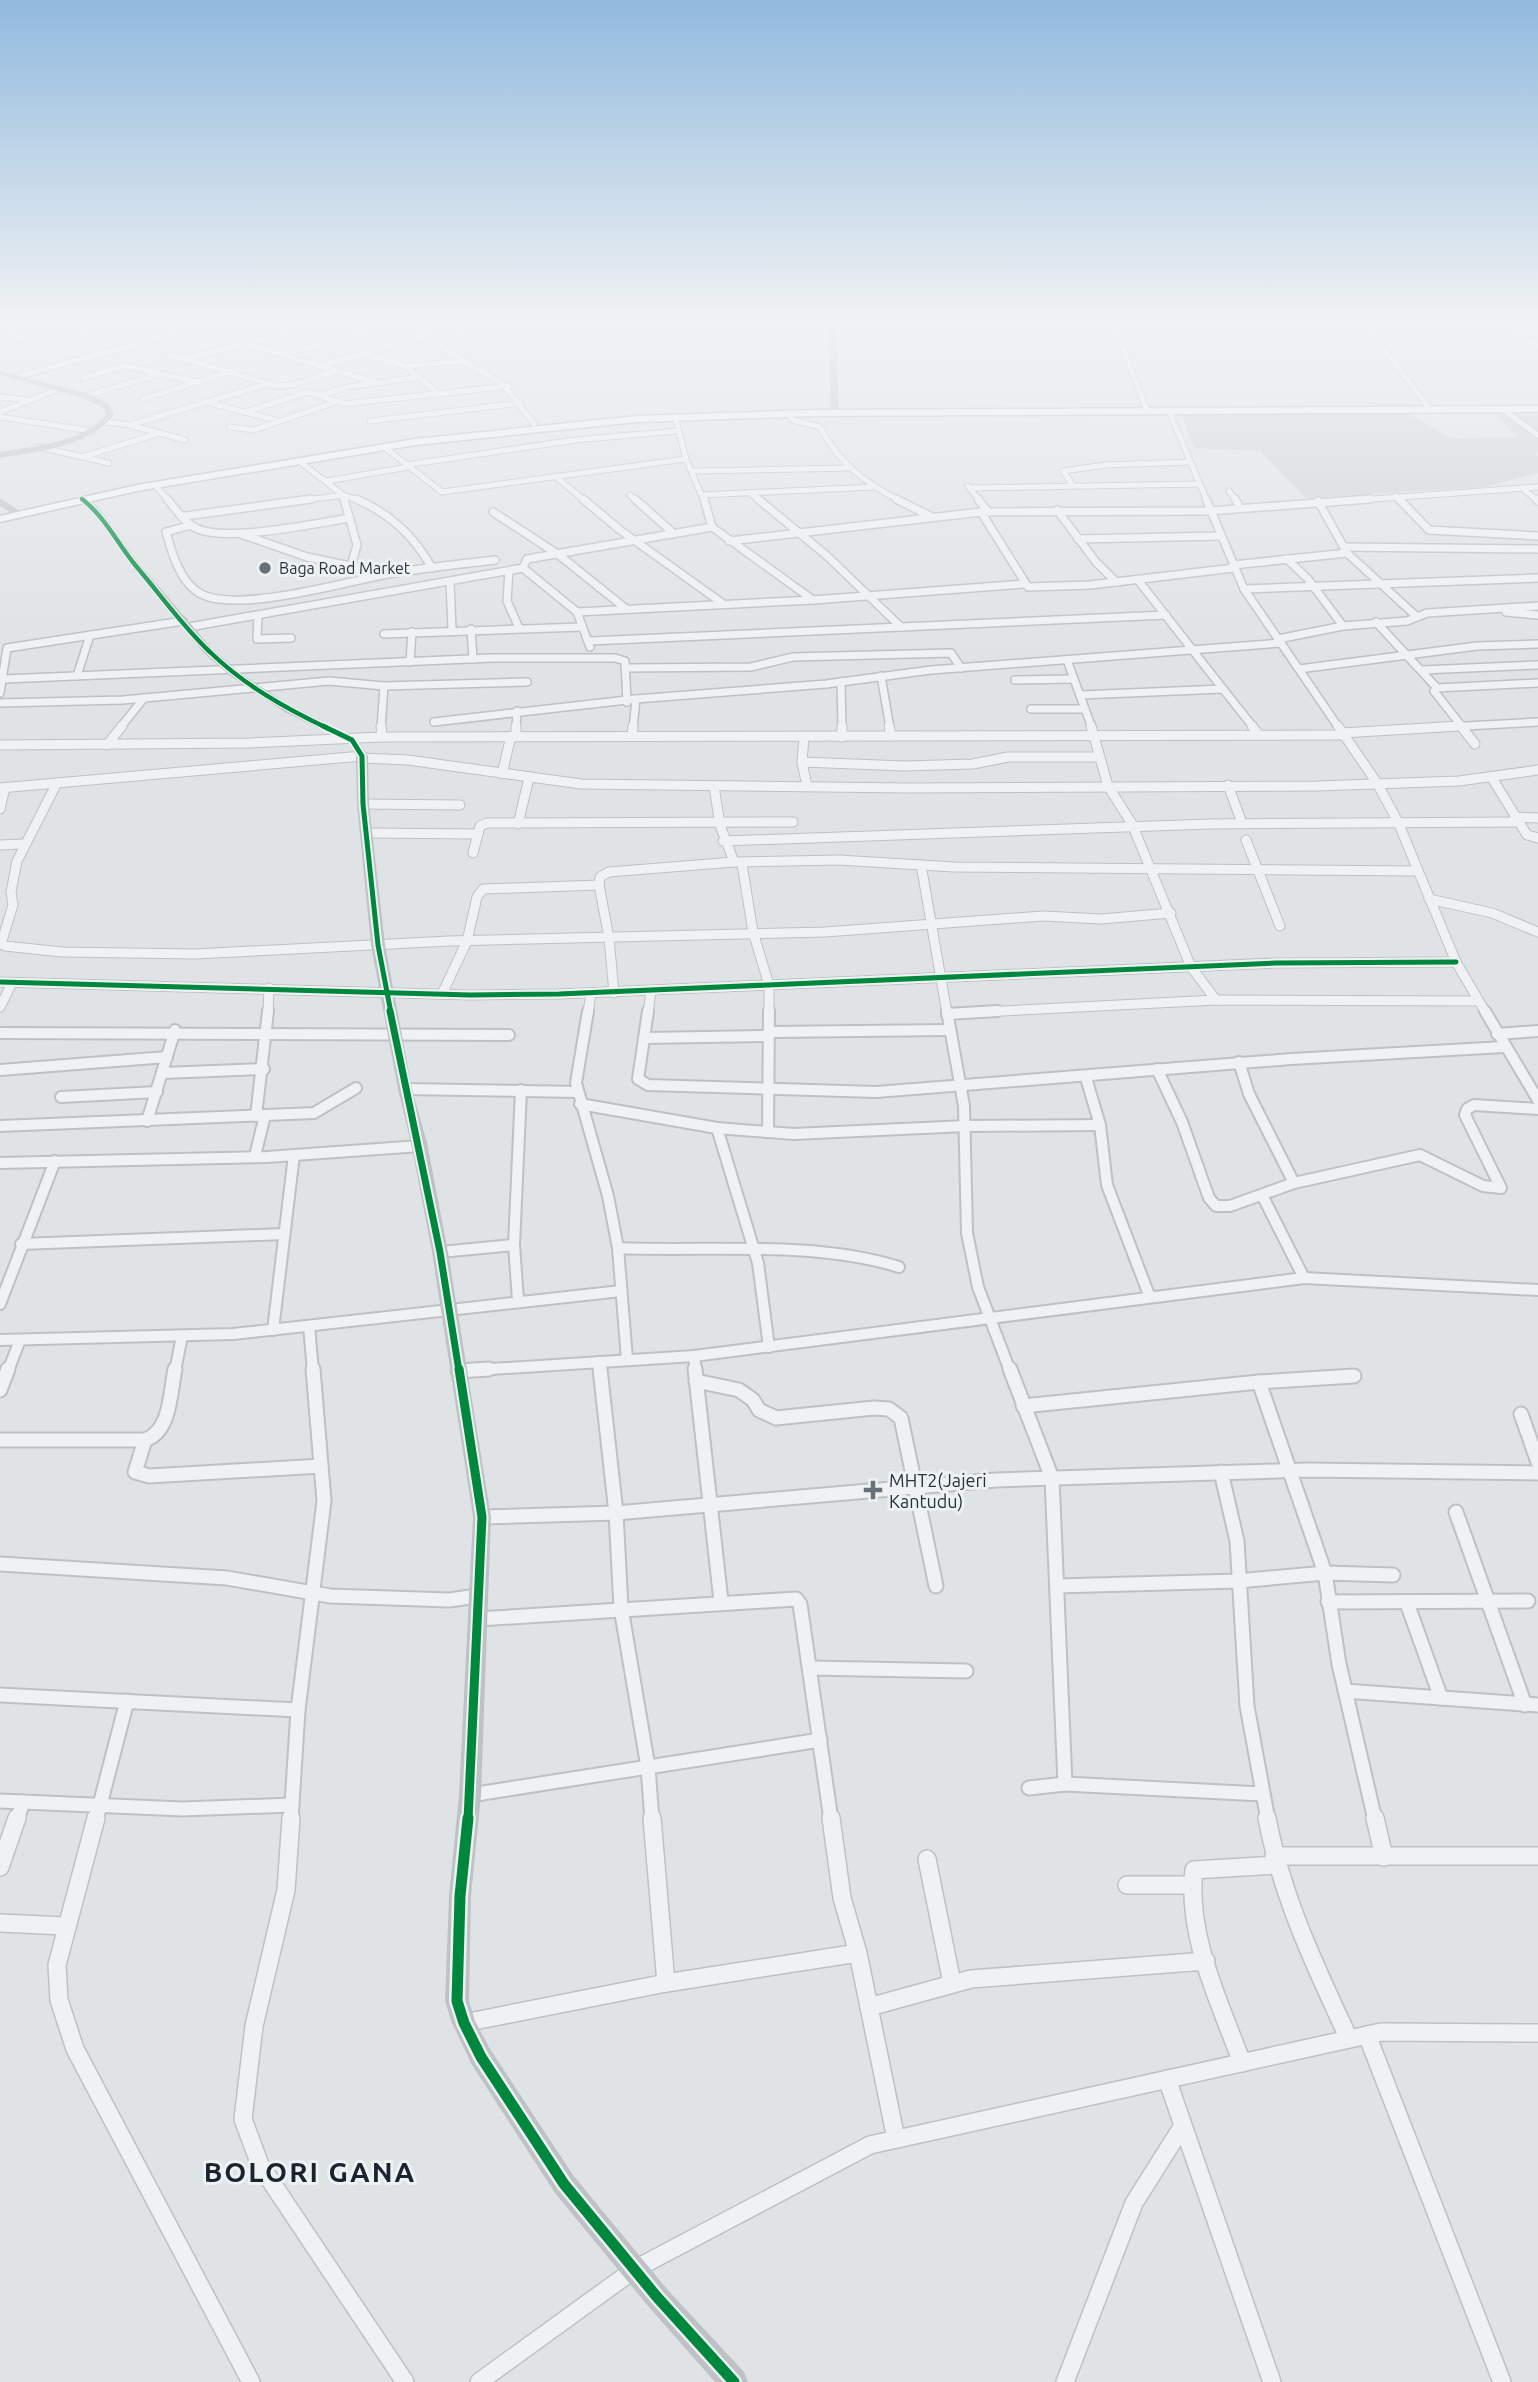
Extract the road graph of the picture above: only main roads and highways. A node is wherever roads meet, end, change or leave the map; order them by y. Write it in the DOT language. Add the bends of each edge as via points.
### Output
graph roads {
  1 [pos="490,430"];
  2 [pos="512,430"];
  3 [pos="17,513"];
  4 [pos="0,517"];
  1 -- 3 [label="main road" via="189,476"];
  2 -- 3 [label="main road" via="155,485"];
  3 -- 4 [label="main road"];
}
